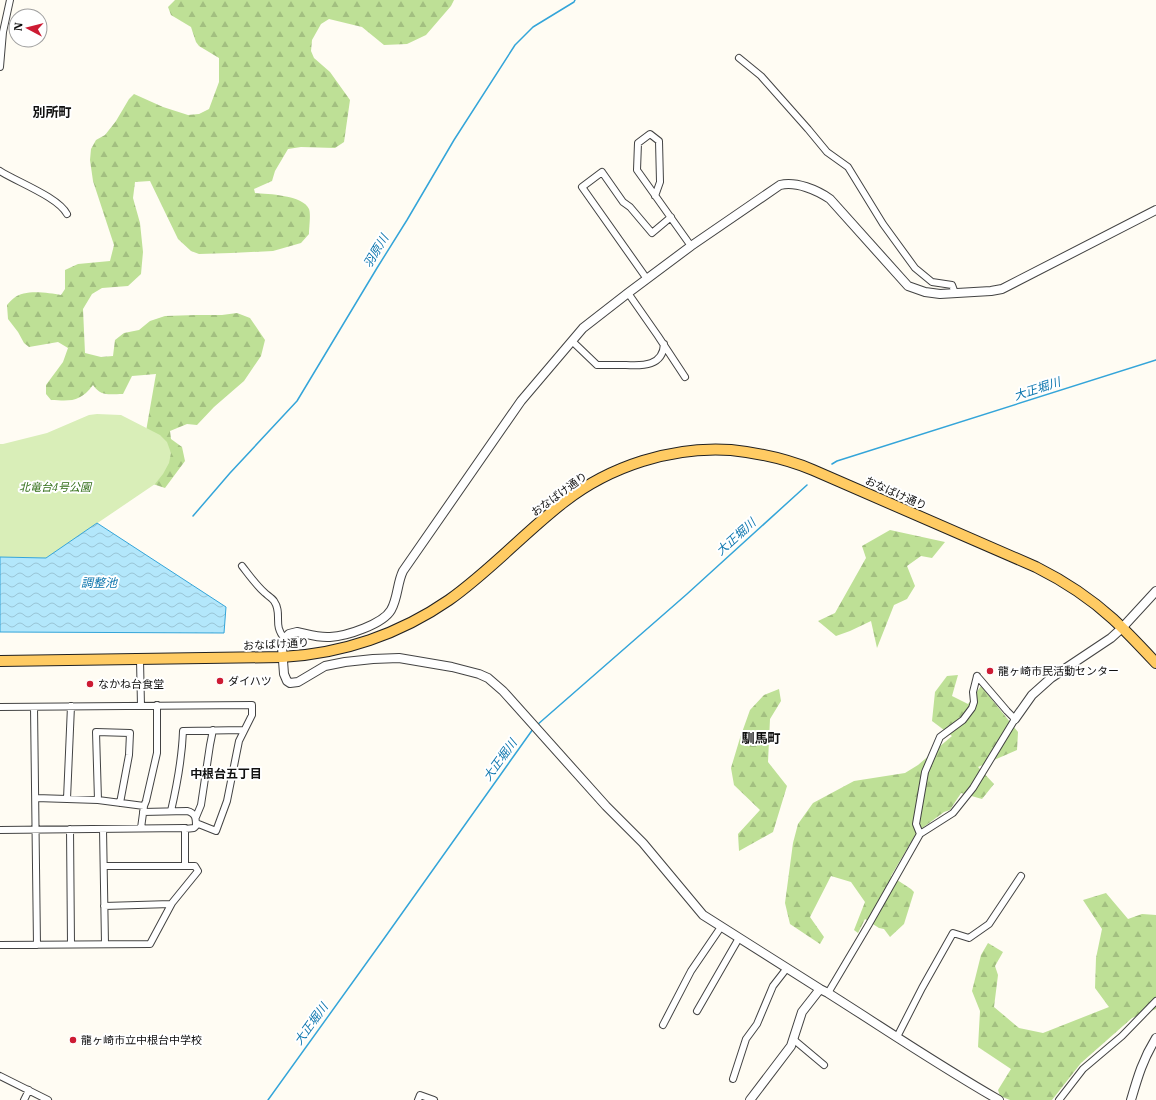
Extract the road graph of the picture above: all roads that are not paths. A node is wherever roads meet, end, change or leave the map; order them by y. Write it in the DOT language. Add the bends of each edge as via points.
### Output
graph roads {
  1 [pos="10,0"];
  2 [pos="739,58"];
  3 [pos="0,67"];
  4 [pos="0,171"];
  5 [pos="656,196"];
  6 [pos="1156,210"];
  7 [pos="67,214"];
  8 [pos="670,217"];
  9 [pos="691,246"];
  10 [pos="647,279"];
  11 [pos="628,293"];
  12 [pos="955,293"];
  13 [pos="572,341"];
  14 [pos="664,344"];
  15 [pos="685,377"];
  16 [pos="242,566"];
  17 [pos="1156,591"];
  18 [pos="1122,628"];
  19 [pos="285,639"];
  20 [pos="282,657"];
  21 [pos="140,660"];
  22 [pos="0,661"];
  23 [pos="1156,663"];
  24 [pos="158,705"];
  25 [pos="34,706"];
  26 [pos="71,706"];
  27 [pos="141,706"];
  28 [pos="0,707"];
  29 [pos="1015,718"];
  30 [pos="214,730"];
  31 [pos="244,730"];
  32 [pos="36,798"];
  33 [pos="68,799"];
  34 [pos="98,800"];
  35 [pos="120,803"];
  36 [pos="143,809"];
  37 [pos="171,811"];
  38 [pos="196,820"];
  39 [pos="141,828"];
  40 [pos="36,829"];
  41 [pos="70,829"];
  42 [pos="103,829"];
  43 [pos="0,830"];
  44 [pos="185,830"];
  45 [pos="920,834"];
  46 [pos="104,866"];
  47 [pos="185,866"];
  48 [pos="1021,876"];
  49 [pos="171,904"];
  50 [pos="104,906"];
  51 [pos="721,927"];
  52 [pos="739,938"];
  53 [pos="71,944"];
  54 [pos="105,944"];
  55 [pos="0,945"];
  56 [pos="37,945"];
  57 [pos="787,968"];
  58 [pos="820,989"];
  59 [pos="828,993"];
  60 [pos="1156,1001"];
  61 [pos="697,1011"];
  62 [pos="663,1025"];
  63 [pos="897,1036"];
  64 [pos="1156,1038"];
  65 [pos="793,1039"];
  66 [pos="824,1065"];
  67 [pos="0,1076"];
  68 [pos="733,1080"];
  69 [pos="29,1090"];
  70 [pos="985,1097"];
  71 [pos="24,1100"];
  72 [pos="48,1100"];
  73 [pos="418,1100"];
  74 [pos="434,1100"];
  75 [pos="750,1100"];
  76 [pos="999,1100"];
  77 [pos="1059,1100"];
  78 [pos="1131,1100"];
  1 -- 3 [label="street" via="3,32"];
  2 -- 12 [label="street" via="761,76 827,152 848,166 883,224 915,268 932,282 952,285"];
  4 -- 7 [label="street" via="60,204"];
  5 -- 5 [label="street" via="660,182 659,141 650,134 638,142 637,170"];
  5 -- 8 [label="street"];
  6 -- 12 [label="street" via="1002,289"];
  8 -- 9 [label="street"];
  8 -- 10 [label="street" via="652,234 623,202 602,172 582,187"];
  9 -- 10 [label="street"];
  9 -- 12 [label="street" via="777,187 792,185 815,191 830,199 908,286 929,293"];
  10 -- 11 [label="street"];
  11 -- 13 [label="street" via="583,328"];
  11 -- 14 [label="street"];
  13 -- 14 [label="street" via="597,365 649,365 663,352"];
  13 -- 19 [label="street" via="521,401 403,571 394,605 385,618 371,626 332,637 297,632 289,634"];
  14 -- 15 [label="street"];
  16 -- 19 [label="street" via="274,601 278,611 279,633"];
  17 -- 18 [label="street"];
  18 -- 20 [label="main road, おなばけ通り" via="1078,592 1050,574 1015,557 820,472 792,462 748,452 716,450 674,454 636,463 586,487 541,520 470,584 408,624 382,636 338,650"];
  18 -- 23 [label="main road, おなばけ通り"];
  18 -- 29 [label="street" via="1051,678 1032,695"];
  19 -- 20 [label="street"];
  20 -- 21 [label="main road, おなばけ通り"];
  20 -- 51 [label="street" via="287,681 294,683 325,666 399,658 452,667 488,678 643,843 703,915"];
  21 -- 22 [label="main road, おなばけ通り"];
  21 -- 27 [label="street"];
  24 -- 27 [label="street"];
  24 -- 31 [label="street" via="252,705 252,714"];
  24 -- 36 [label="street" via="157,753"];
  25 -- 26 [label="street"];
  25 -- 28 [label="street"];
  25 -- 32 [label="street"];
  26 -- 27 [label="street"];
  26 -- 33 [label="street"];
  29 -- 45 [label="street" via="973,788 953,814"];
  29 -- 45 [label="street" via="977,676 972,708 963,720 940,737 925,772 916,824"];
  30 -- 31 [label="street"];
  30 -- 37 [label="street" via="183,731 178,780"];
  30 -- 38 [label="street"];
  31 -- 38 [label="street" via="239,741 227,801 216,831"];
  32 -- 33 [label="street"];
  32 -- 40 [label="street"];
  33 -- 34 [label="street"];
  34 -- 35 [label="street"];
  34 -- 35 [label="street" via="96,732 130,733"];
  35 -- 36 [label="street"];
  36 -- 37 [label="street"];
  36 -- 39 [label="street"];
  37 -- 38 [label="street" via="192,812"];
  38 -- 44 [label="street" via="194,828"];
  39 -- 42 [label="street"];
  39 -- 44 [label="street"];
  40 -- 41 [label="street"];
  40 -- 43 [label="street"];
  40 -- 56 [label="street"];
  41 -- 42 [label="street"];
  41 -- 53 [label="street"];
  42 -- 46 [label="street"];
  44 -- 47 [label="street"];
  45 -- 59 [label="street"];
  46 -- 47 [label="street"];
  46 -- 50 [label="street"];
  47 -- 49 [label="street" via="195,866 198,871"];
  48 -- 63 [label="street" via="989,924 969,938 953,933"];
  49 -- 50 [label="street"];
  49 -- 54 [label="street" via="150,944"];
  50 -- 54 [label="street"];
  51 -- 52 [label="street"];
  51 -- 62 [label="street" via="691,971"];
  52 -- 57 [label="street"];
  52 -- 61 [label="street"];
  53 -- 54 [label="street"];
  53 -- 56 [label="street"];
  55 -- 56 [label="street"];
  57 -- 58 [label="street"];
  57 -- 68 [label="street" via="773,986 757,1024 746,1039"];
  58 -- 59 [label="street"];
  58 -- 65 [label="street" via="802,1012"];
  59 -- 63 [label="street"];
  60 -- 77 [label="street" via="1122,1036 1083,1069"];
  63 -- 70 [label="street"];
  64 -- 78 [label="street" via="1141,1067"];
  65 -- 66 [label="street"];
  65 -- 75 [label="street" via="791,1046"];
  67 -- 69 [label="street"];
  69 -- 71 [label="street"];
  69 -- 72 [label="street"];
  70 -- 76 [label="street"];
  73 -- 74 [label="street" via="420,1095"];
}
